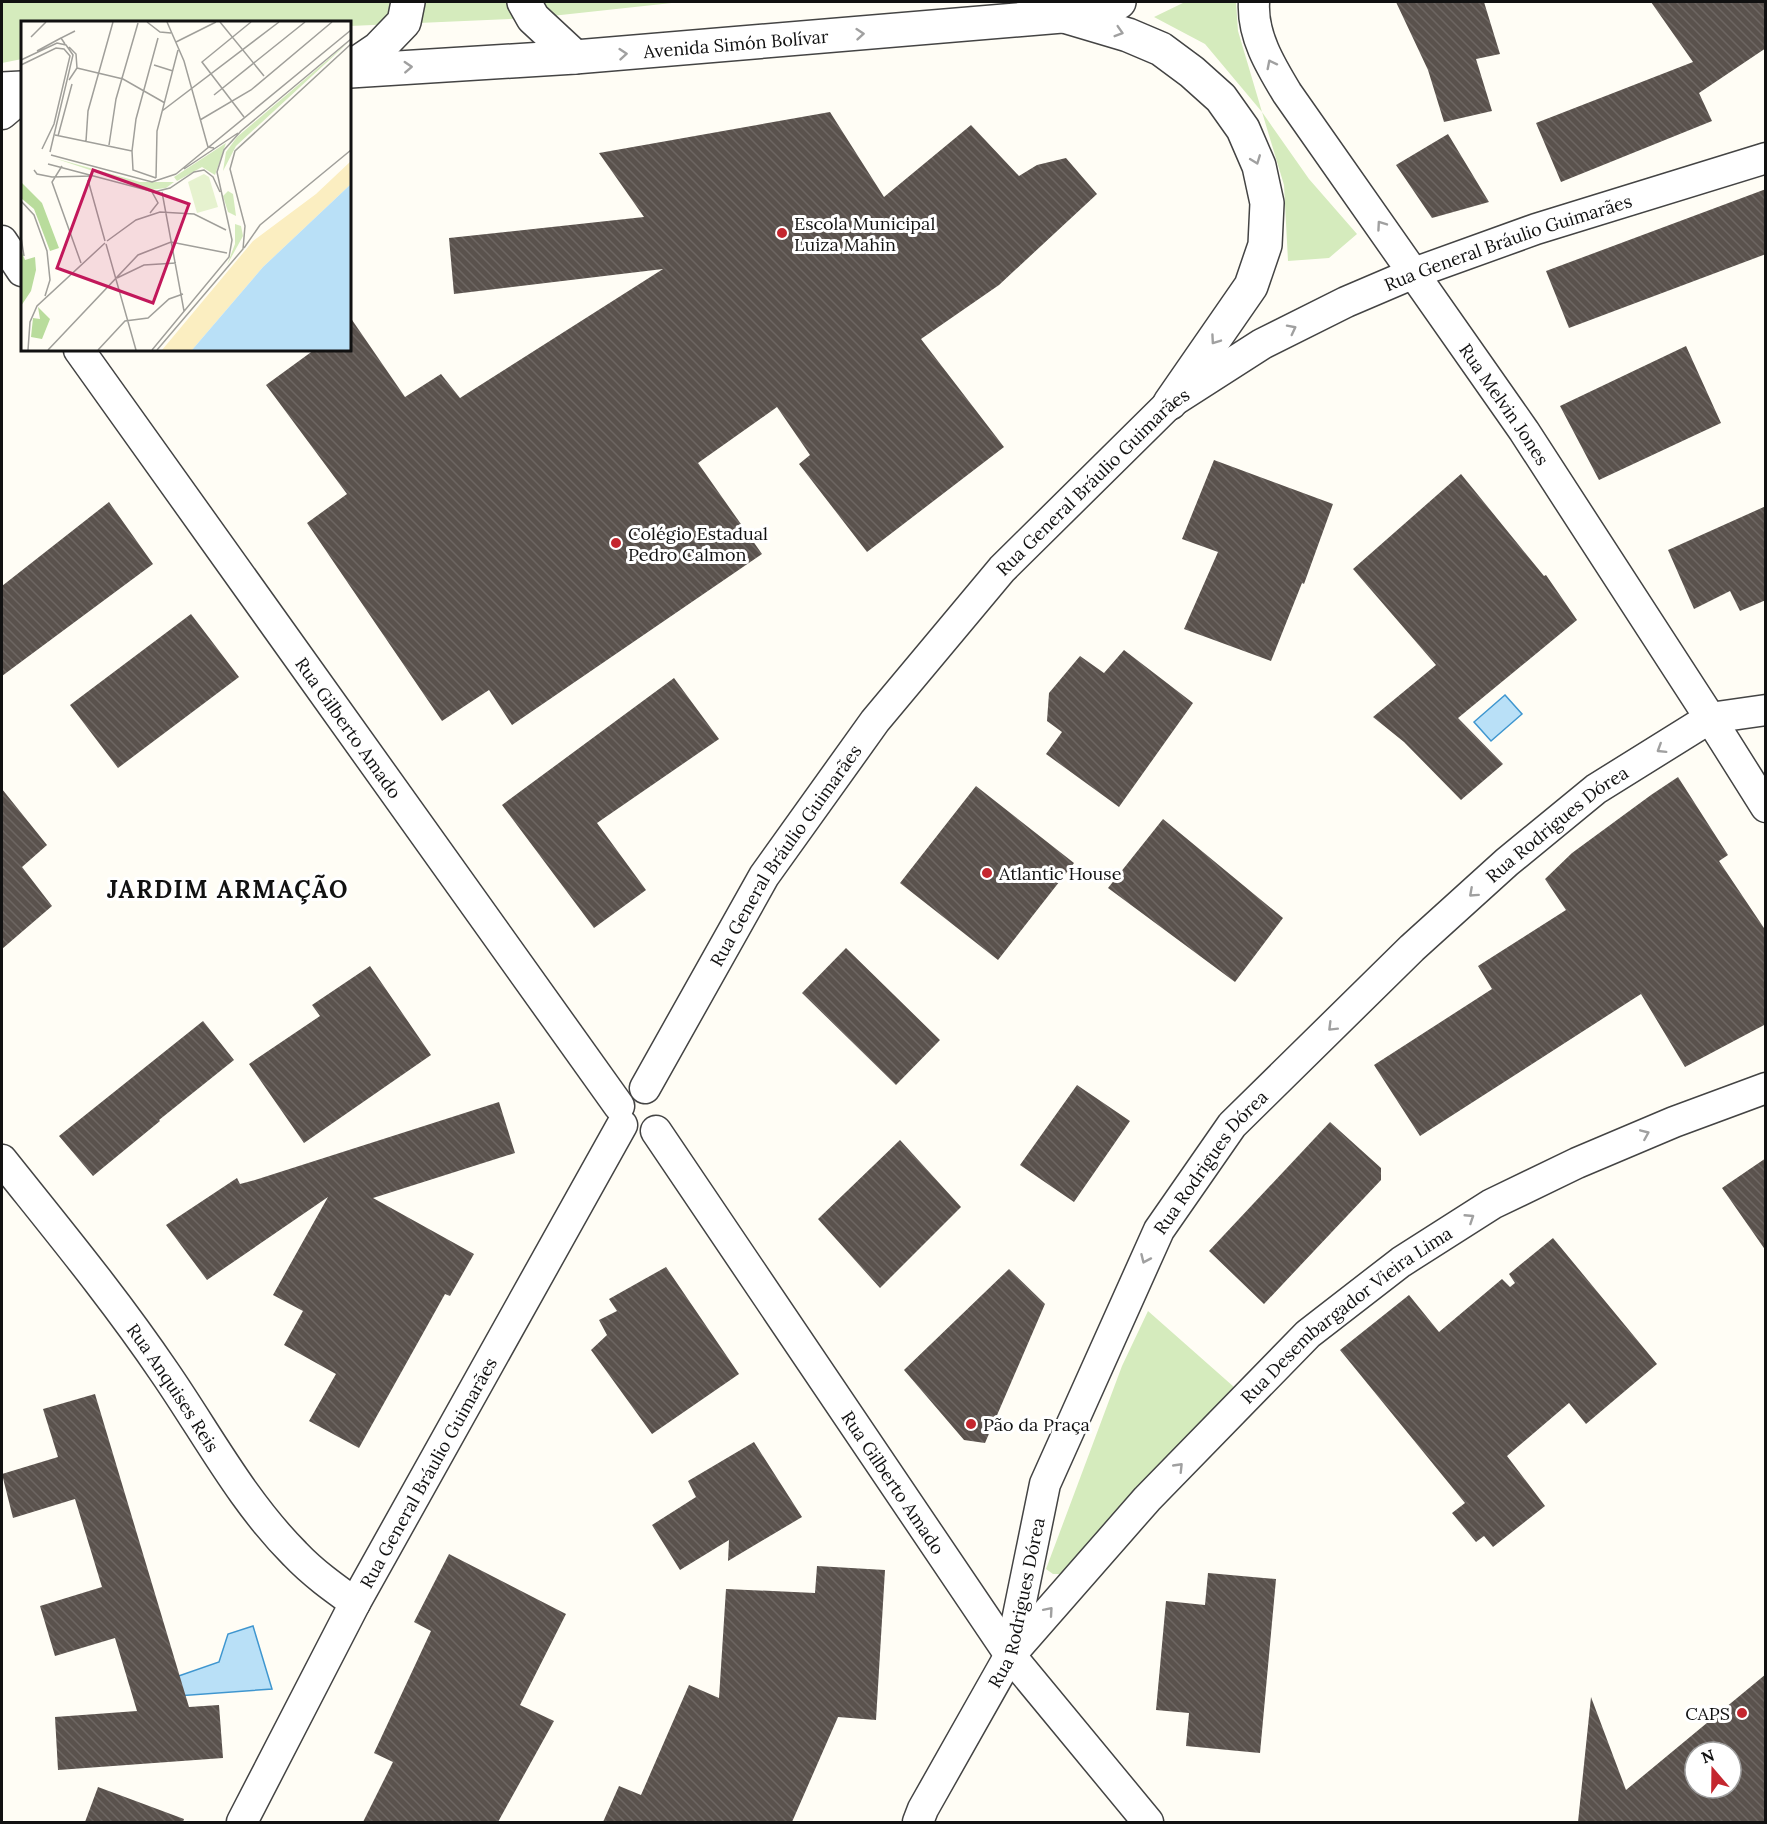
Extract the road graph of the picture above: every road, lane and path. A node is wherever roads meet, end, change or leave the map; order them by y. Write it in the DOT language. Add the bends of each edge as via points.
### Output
graph roads {
  1 [pos="408,2"];
  2 [pos="524,2"];
  3 [pos="1119,2"];
  4 [pos="1254,2"];
  5 [pos="1062,16"];
  6 [pos="575,57"];
  7 [pos="351,68"];
  8 [pos="351,69"];
  9 [pos="21,88"];
  10 [pos="2,89"];
  11 [pos="21,98"];
  12 [pos="2,114"];
  13 [pos="1766,158"];
  14 [pos="2,241"];
  15 [pos="21,270"];
  16 [pos="1414,273"];
  17 [pos="80,351"];
  18 [pos="1170,403"];
  19 [pos="1766,710"];
  20 [pos="1710,718"];
  21 [pos="1766,807"];
  22 [pos="1766,1088"];
  23 [pos="645,1089"];
  24 [pos="620,1116"];
  25 [pos="656,1131"];
  26 [pos="2,1160"];
  27 [pos="355,1603"];
  28 [pos="1010,1655"];
  29 [pos="242,1822"];
  30 [pos="918,1822"];
  31 [pos="1148,1822"];
  1 -- 7 [label="street" via="404,22 378,49"];
  2 -- 6 [label="street" via="533,18"];
  3 -- 5 [label="street, Avenida Simón Bolívar"];
  16 -- 4 [label="street, Rua Melvin Jones, one-way" via="1281,84 1262,46"];
  6 -- 5 [label="street, Avenida Simón Bolívar, one-way"];
  5 -- 18 [label="street, one-way" via="1128,34 1161,49 1185,66 1221,98 1243,129 1259,166 1267,204 1265,245 1251,286"];
  8 -- 6 [label="street, Avenida Simón Bolívar, one-way"];
  9 -- 10 [label="street"];
  11 -- 12 [label="street"];
  13 -- 16 [label="street, Rua General Bráulio Guimarães" via="1536,229"];
  14 -- 15 [label="street"];
  18 -- 16 [label="street, Rua General Bráulio Guimarães, one-way" via="1262,344"];
  16 -- 20 [label="street, Rua Melvin Jones" via="1524,431"];
  17 -- 24 [label="street, Rua Gilberto Amado"];
  18 -- 23 [label="street, Rua General Bráulio Guimarães" via="1002,569 875,721 764,876"];
  19 -- 20 [label="street, Rua Rodrigues Dórea"];
  20 -- 21 [label="street, Rua Melvin Jones"];
  20 -- 28 [label="street, Rua Rodrigues Dórea, one-way" via="1596,789 1507,862 1412,948 1232,1125 1159,1230 1045,1484"];
  28 -- 22 [label="street, Rua Desembargador Vieira Lima, one-way" via="1147,1499 1308,1334 1401,1262 1492,1204 1577,1162"];
  23 -- 24 [label="street" via="624,1096"];
  23 -- 25 [label="street" via="655,1092 666,1111"];
  24 -- 25 [label="street" via="631,1133 644,1135"];
  24 -- 27 [label="street, Rua General Bráulio Guimarães"];
  25 -- 28 [label="street, Rua Gilberto Amado"];
  26 -- 27 [label="street, Rua Anquises Reis" via="165,1372 261,1517 295,1555"];
  27 -- 29 [label="street, Rua General Bráulio Guimarães"];
  28 -- 30 [label="street, Rua Rodrigues Dórea"];
  28 -- 31 [label="street, Rua Gilberto Amado"];
}
